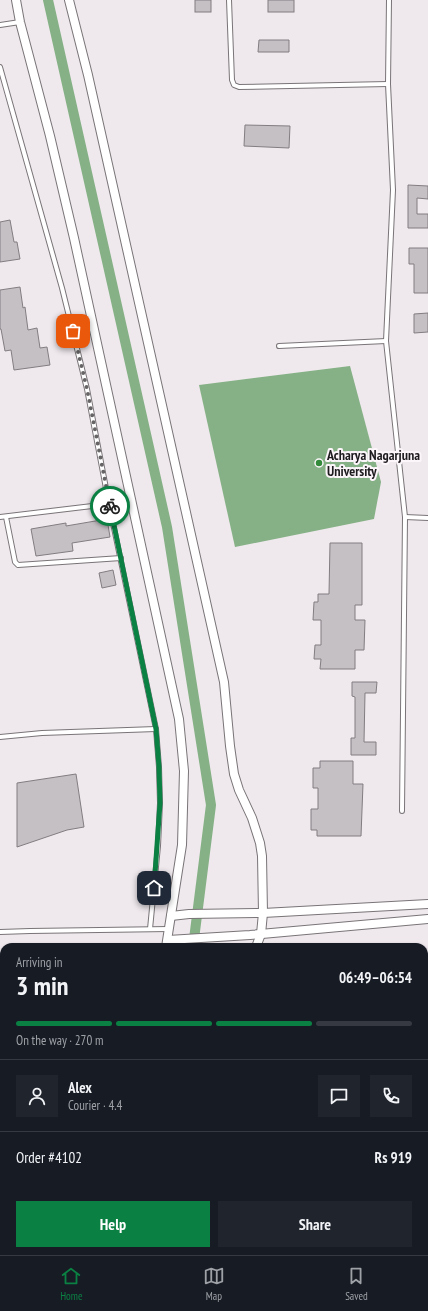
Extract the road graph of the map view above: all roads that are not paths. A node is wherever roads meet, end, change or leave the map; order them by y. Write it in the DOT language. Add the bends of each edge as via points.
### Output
graph roads {
  1 [pos="16,0"];
  2 [pos="69,0"];
  3 [pos="229,0"];
  4 [pos="389,0"];
  5 [pos="20,22"];
  6 [pos="0,25"];
  7 [pos="0,67"];
  8 [pos="388,84"];
  9 [pos="386,341"];
  10 [pos="279,346"];
  11 [pos="109,504"];
  12 [pos="6,517"];
  13 [pos="405,517"];
  14 [pos="0,518"];
  15 [pos="428,518"];
  16 [pos="120,558"];
  17 [pos="156,729"];
  18 [pos="0,737"];
  19 [pos="402,811"];
  20 [pos="428,904"];
  21 [pos="263,913"];
  22 [pos="171,916"];
  23 [pos="428,919"];
  24 [pos="150,929"];
  25 [pos="169,929"];
  26 [pos="0,932"];
  27 [pos="260,934"];
  28 [pos="167,943"];
  29 [pos="257,943"];
  1 -- 5 [label="street"];
  2 -- 21 [label="street" via="224,682 234,774 260,843"];
  3 -- 8 [label="lane" via="232,80 239,88"];
  4 -- 8 [label="lane"];
  5 -- 6 [label="lane"];
  5 -- 22 [label="street" via="74,238 179,719 184,771 182,846"];
  7 -- 11 [label="lane" via="62,288 87,389"];
  8 -- 9 [label="lane" via="393,190"];
  9 -- 10 [label="lane"];
  9 -- 13 [label="lane"];
  11 -- 12 [label="lane"];
  11 -- 16 [label="lane"];
  12 -- 14 [label="lane"];
  12 -- 16 [label="lane" via="15,562 18,565"];
  13 -- 15 [label="lane"];
  13 -- 19 [label="lane"];
  16 -- 17 [label="lane"];
  17 -- 18 [label="lane"];
  17 -- 24 [label="lane" via="160,803"];
  20 -- 21 [label="street"];
  21 -- 22 [label="street"];
  21 -- 27 [label="street"];
  22 -- 25 [label="street"];
  23 -- 27 [label="street"];
  24 -- 25 [label="lane"];
  24 -- 26 [label="lane"];
  25 -- 28 [label="street"];
  27 -- 28 [label="street" via="182,939"];
  27 -- 29 [label="street"];
}
